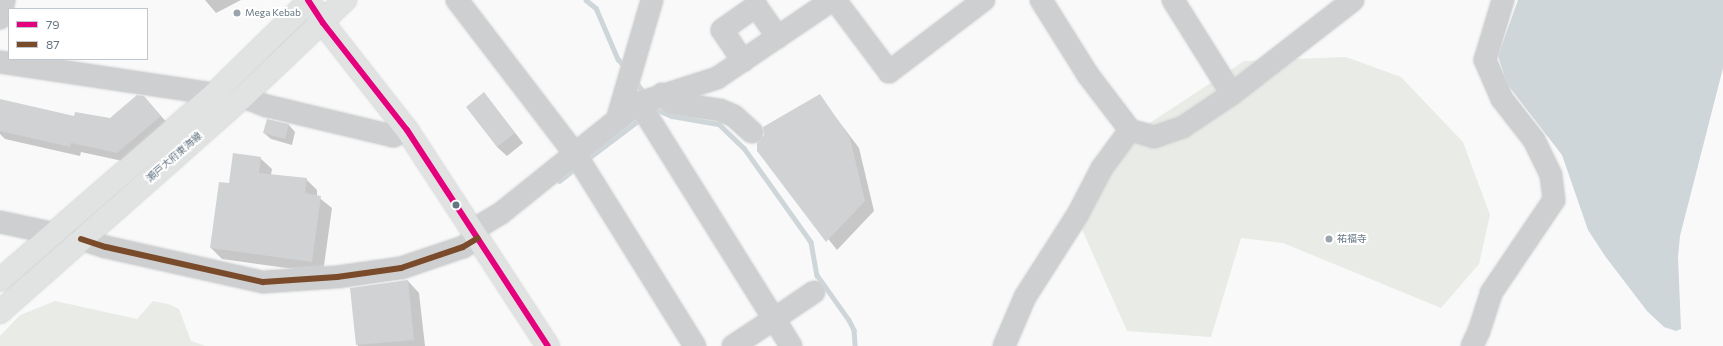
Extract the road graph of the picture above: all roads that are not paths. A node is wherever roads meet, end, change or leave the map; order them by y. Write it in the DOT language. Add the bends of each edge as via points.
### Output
graph roads {
  1 [pos="4,0"];
  2 [pos="309,0"];
  3 [pos="346,0"];
  4 [pos="458,0"];
  5 [pos="652,0"];
  6 [pos="832,0"];
  7 [pos="835,0"];
  8 [pos="984,0"];
  9 [pos="1040,0"];
  10 [pos="1173,0"];
  11 [pos="1353,0"];
  12 [pos="1503,0"];
  13 [pos="0,18"];
  14 [pos="323,23"];
  15 [pos="778,37"];
  16 [pos="743,61"];
  17 [pos="0,62"];
  18 [pos="214,94"];
  19 [pos="662,94"];
  20 [pos="1232,94"];
  21 [pos="243,97"];
  22 [pos="639,103"];
  23 [pos="617,120"];
  24 [pos="407,130"];
  25 [pos="1130,130"];
  26 [pos="752,132"];
  27 [pos="576,156"];
  28 [pos="0,222"];
  29 [pos="52,233"];
  30 [pos="475,234"];
  31 [pos="81,239"];
  32 [pos="0,280"];
  33 [pos="814,292"];
  34 [pos="0,312"];
  35 [pos="774,319"];
  36 [pos="548,346"];
  37 [pos="695,346"];
  38 [pos="732,346"];
  39 [pos="791,346"];
  40 [pos="1004,346"];
  41 [pos="1472,346"];
  1 -- 13 [label="street"];
  2 -- 14 [label="main road"];
  2 -- 18 [label="main road"];
  3 -- 14 [label="main road, 瀬戸大府東海線"];
  4 -- 27 [label="street"];
  5 -- 23 [label="street"];
  6 -- 15 [label="street"];
  7 -- 8 [label="street" via="889,72"];
  9 -- 25 [label="street" via="1088,75"];
  10 -- 20 [label="street"];
  11 -- 20 [label="street"];
  12 -- 41 [label="street" via="1485,60 1502,99 1534,140 1551,175 1554,200 1491,293 1480,331"];
  14 -- 21 [label="main road, 瀬戸大府東海線"];
  14 -- 24 [label="main road"];
  15 -- 16 [label="street"];
  15 -- 16 [label="street" via="756,6 722,30"];
  16 -- 19 [label="street" via="717,78"];
  17 -- 18 [label="street"];
  18 -- 29 [label="main road"];
  19 -- 22 [label="street"];
  19 -- 26 [label="street" via="672,103 720,110 734,116"];
  20 -- 25 [label="street" via="1183,127 1154,137"];
  21 -- 24 [label="street" via="267,106 393,136"];
  21 -- 31 [label="main road, 瀬戸大府東海線"];
  22 -- 23 [label="street"];
  22 -- 35 [label="street"];
  23 -- 27 [label="street"];
  24 -- 30 [label="main road"];
  25 -- 40 [label="street" via="1102,168 1078,214 1025,297"];
  27 -- 30 [label="street"];
  27 -- 37 [label="street"];
  28 -- 29 [label="street"];
  29 -- 32 [label="main road"];
  30 -- 31 [label="street" via="463,247 400,268 337,277 263,282 120,251"];
  30 -- 36 [label="main road"];
  31 -- 34 [label="main road, 瀬戸大府東海線"];
  33 -- 35 [label="street"];
  35 -- 38 [label="street"];
  35 -- 39 [label="street"];
}
